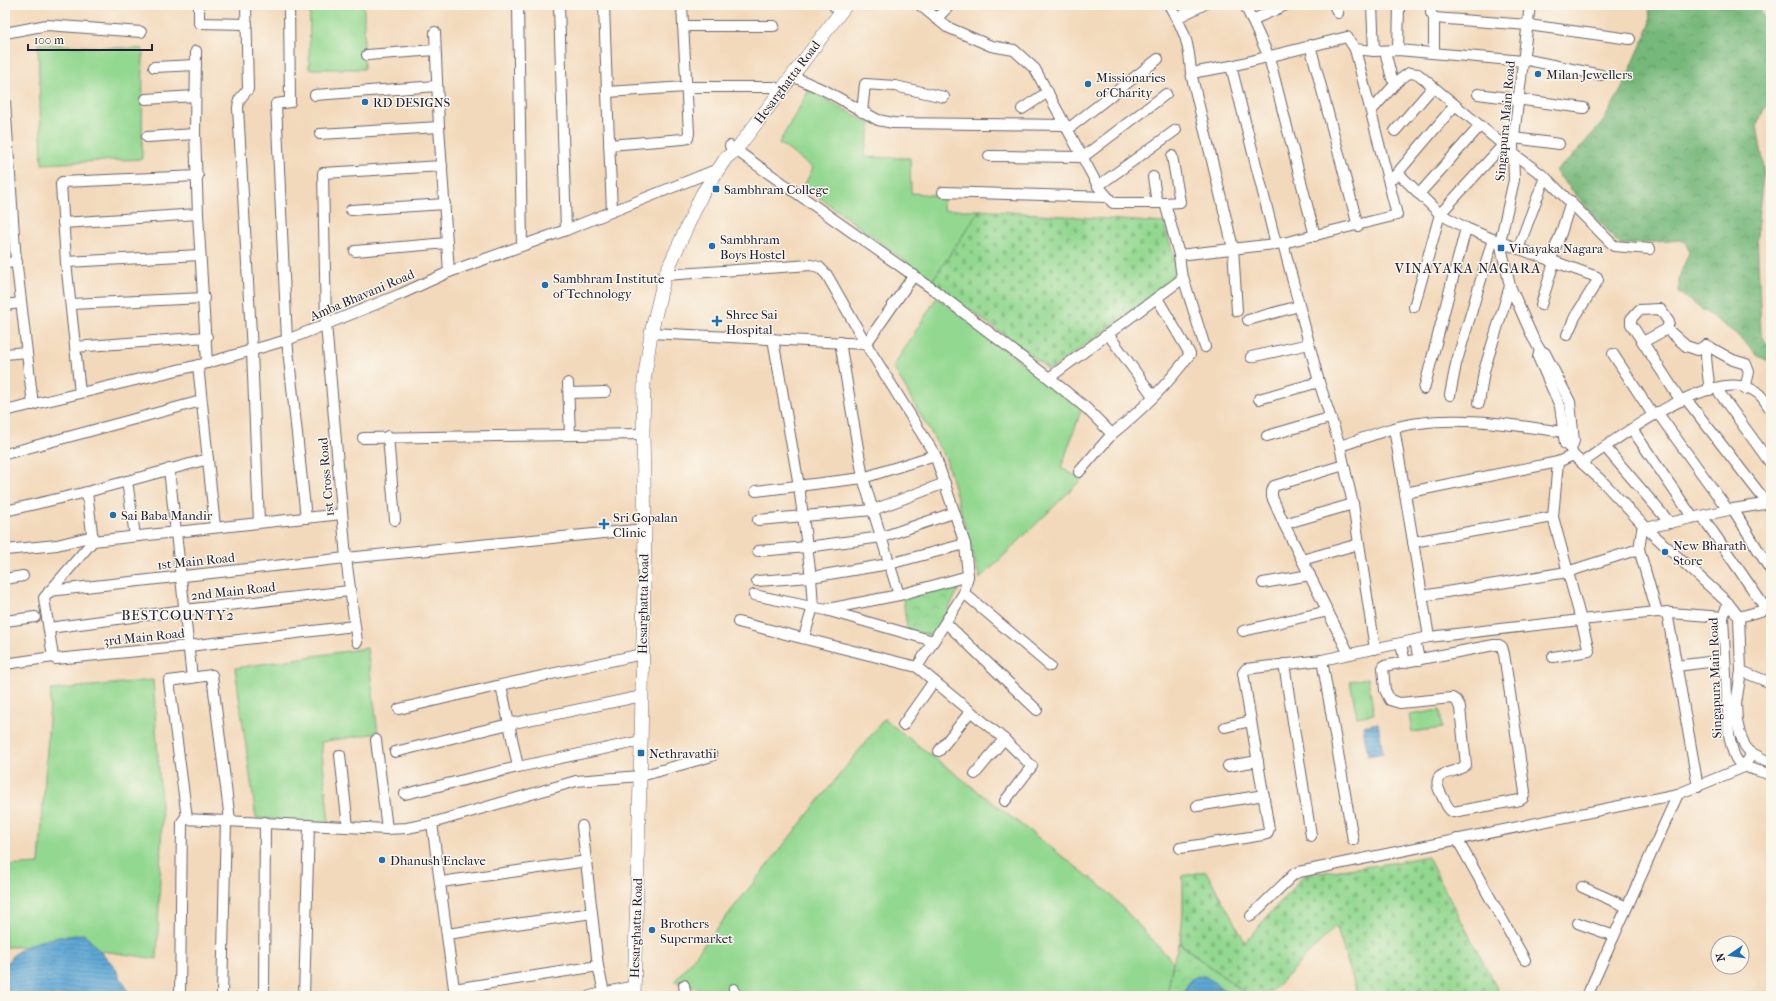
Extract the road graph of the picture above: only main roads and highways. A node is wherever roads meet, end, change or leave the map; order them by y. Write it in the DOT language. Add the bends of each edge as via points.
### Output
graph roads {
  1 [pos="838,6"];
  2 [pos="777,90"];
  3 [pos="634,991"];
  1 -- 2 [label="main road, Hesarghatta Road"];
  1 -- 2 [label="main road, Hesarghatta Road" via="792,76"];
  2 -- 3 [label="main road, Hesarghatta Road" via="702,194 665,274 651,333 644,382 641,776"];
}
